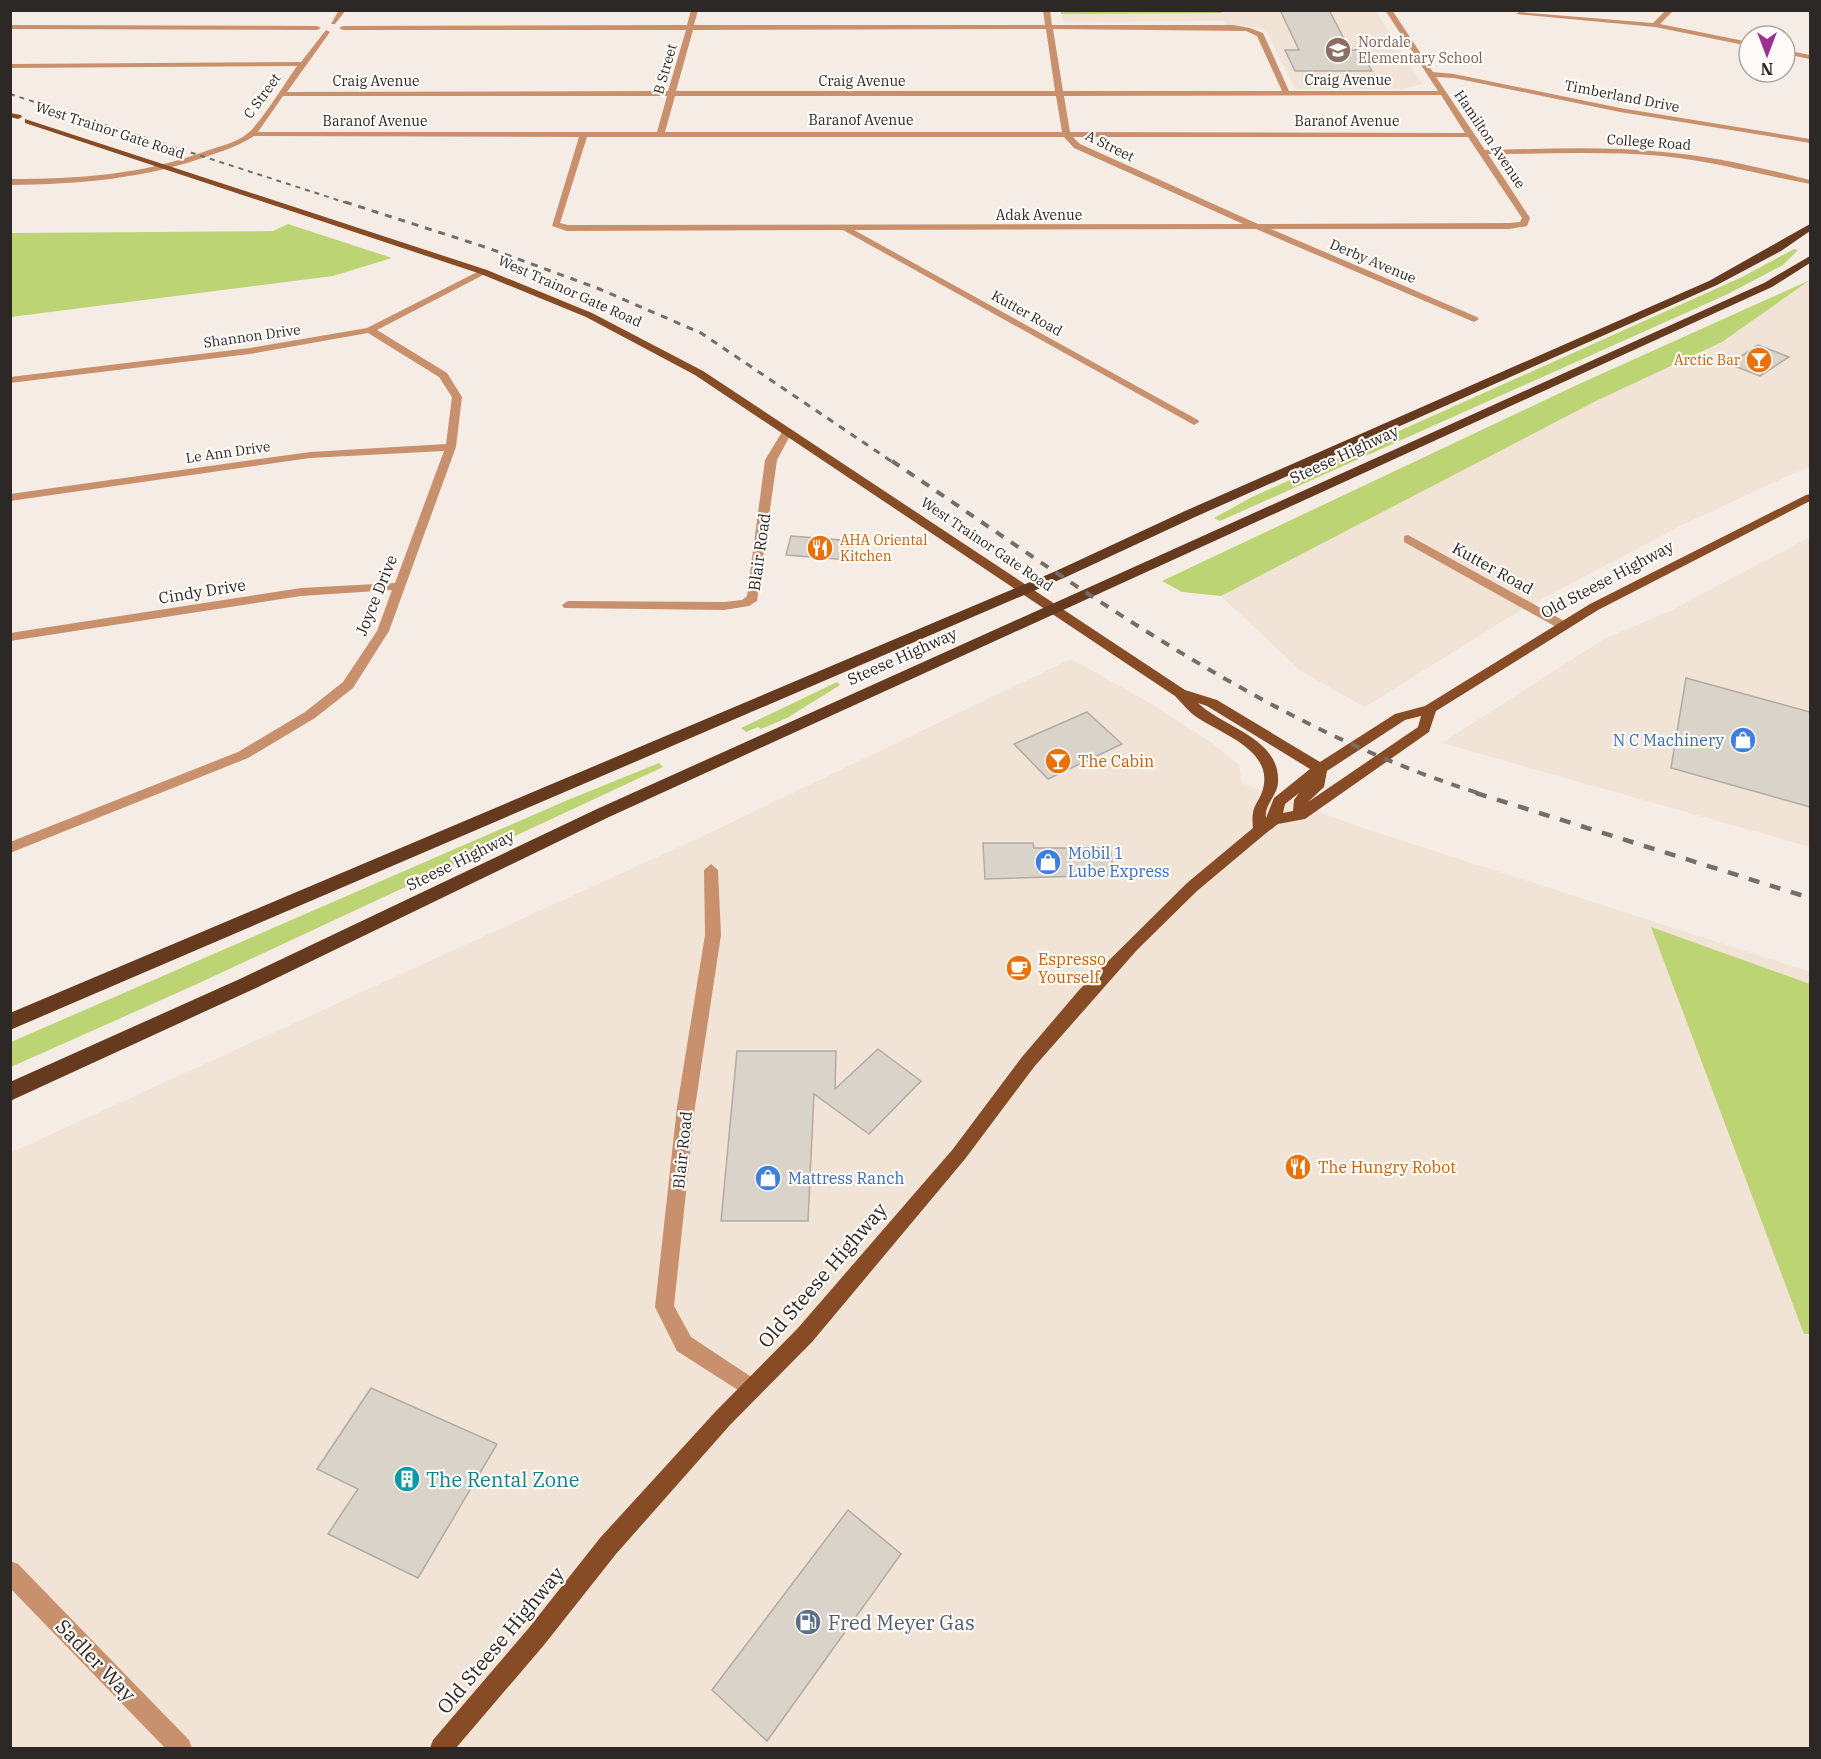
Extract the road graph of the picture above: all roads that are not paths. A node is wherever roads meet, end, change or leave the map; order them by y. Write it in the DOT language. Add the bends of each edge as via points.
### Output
graph roads {
  1 [pos="343,10"];
  2 [pos="695,10"];
  3 [pos="1046,10"];
  4 [pos="1388,10"];
  5 [pos="1671,10"];
  6 [pos="1519,14"];
  7 [pos="333,23"];
  8 [pos="1655,25"];
  9 [pos="691,26"];
  10 [pos="10,27"];
  11 [pos="1049,27"];
  12 [pos="317,28"];
  13 [pos="343,28"];
  14 [pos="326,32"];
  15 [pos="1737,42"];
  16 [pos="303,64"];
  17 [pos="10,66"];
  18 [pos="1430,74"];
  19 [pos="1443,93"];
  20 [pos="281,94"];
  21 [pos="672,94"];
  22 [pos="1059,94"];
  23 [pos="1287,94"];
  24 [pos="14,116"];
  25 [pos="28,120"];
  26 [pos="252,134"];
  27 [pos="584,134"];
  28 [pos="660,134"];
  29 [pos="1066,134"];
  30 [pos="1471,135"];
  31 [pos="1810,141"];
  32 [pos="1483,153"];
  33 [pos="170,168"];
  34 [pos="10,182"];
  35 [pos="1810,182"];
  36 [pos="1524,224"];
  37 [pos="1810,227"];
  38 [pos="1260,228"];
  39 [pos="845,229"];
  40 [pos="1810,259"];
  41 [pos="484,272"];
  42 [pos="1474,319"];
  43 [pos="370,330"];
  44 [pos="10,380"];
  45 [pos="1194,422"];
  46 [pos="787,432"];
  47 [pos="451,447"];
  48 [pos="10,498"];
  49 [pos="1810,498"];
  50 [pos="1408,539"];
  51 [pos="400,586"];
  52 [pos="1024,589"];
  53 [pos="568,605"];
  54 [pos="1053,608"];
  55 [pos="1562,625"];
  56 [pos="10,637"];
  57 [pos="1180,693"];
  58 [pos="1431,710"];
  59 [pos="1320,769"];
  60 [pos="1300,815"];
  61 [pos="1267,825"];
  62 [pos="10,848"];
  63 [pos="711,870"];
  64 [pos="10,1022"];
  65 [pos="10,1092"];
  66 [pos="752,1389"];
  67 [pos="10,1572"];
  68 [pos="181,1749"];
  69 [pos="441,1749"];
  1 -- 7 [label="street"];
  2 -- 9 [label="street, B Street"];
  3 -- 11 [label="street, A Street"];
  4 -- 18 [label="street, Hamilton Avenue"];
  5 -- 8 [label="street"];
  6 -- 8 [label="street"];
  7 -- 12 [label="street"];
  7 -- 13 [label="street" via="342,24"];
  8 -- 15 [label="street"];
  9 -- 11 [label="street"];
  9 -- 13 [label="street"];
  9 -- 21 [label="street, B Street"];
  10 -- 12 [label="street"];
  11 -- 22 [label="street, A Street"];
  11 -- 23 [label="street" via="1248,29 1260,35"];
  12 -- 14 [label="street"];
  13 -- 14 [label="street"];
  14 -- 16 [label="street, C Street"];
  16 -- 17 [label="street"];
  16 -- 20 [label="street, C Street"];
  18 -- 19 [label="street, Hamilton Avenue"];
  18 -- 31 [label="street, Timberland Drive"];
  19 -- 23 [label="street, Craig Avenue"];
  19 -- 30 [label="street, Hamilton Avenue"];
  20 -- 21 [label="street, Craig Avenue"];
  20 -- 26 [label="street, C Street"];
  21 -- 22 [label="street, Craig Avenue"];
  21 -- 28 [label="street, B Street"];
  22 -- 23 [label="street, Craig Avenue"];
  22 -- 29 [label="street, A Street"];
  24 -- 25 [label="street, West Trainor Gate Road"];
  25 -- 33 [label="main road, West Trainor Gate Road"];
  26 -- 27 [label="street, Baranof Avenue"];
  26 -- 33 [label="street, C Street" via="241,142"];
  27 -- 28 [label="street, Baranof Avenue"];
  27 -- 39 [label="street, Adak Avenue" via="555,224 586,230"];
  28 -- 29 [label="street, Baranof Avenue"];
  29 -- 30 [label="street, Baranof Avenue"];
  29 -- 38 [label="street, A Street" via="1092,155"];
  30 -- 32 [label="street, Hamilton Avenue"];
  32 -- 35 [label="street, College Road" via="1661,154"];
  32 -- 36 [label="street, Hamilton Avenue" via="1526,218"];
  33 -- 34 [label="street" via="85,182"];
  33 -- 41 [label="main road, West Trainor Gate Road"];
  36 -- 38 [label="street, Adak Avenue"];
  37 -- 52 [label="highway, Steese Highway" via="1713,283"];
  38 -- 39 [label="street, Adak Avenue"];
  38 -- 42 [label="street, Derby Avenue"];
  39 -- 45 [label="street, Kutter Road"];
  40 -- 54 [label="highway, Steese Highway" via="1758,290"];
  41 -- 43 [label="street, Shannon Drive"];
  41 -- 46 [label="main road, West Trainor Gate Road" via="638,339 699,373"];
  43 -- 44 [label="street, Shannon Drive" via="250,351"];
  43 -- 47 [label="street, Joyce Drive" via="443,375 450,385 457,398"];
  46 -- 52 [label="main road, West Trainor Gate Road"];
  46 -- 53 [label="street, Blair Road" via="771,460 753,598 724,606"];
  47 -- 48 [label="street, Le Ann Drive" via="310,455"];
  47 -- 51 [label="street, Joyce Drive"];
  49 -- 55 [label="main road, Old Steese Highway"];
  50 -- 55 [label="street, Kutter Road"];
  51 -- 56 [label="street, Cindy Drive" via="301,592"];
  51 -- 62 [label="street, Joyce Drive" via="383,631 348,685 310,715 243,755"];
  52 -- 54 [label="main road, West Trainor Gate Road"];
  52 -- 64 [label="highway, Steese Highway"];
  54 -- 57 [label="main road, West Trainor Gate Road"];
  54 -- 65 [label="highway, Steese Highway" via="603,813 249,983"];
  55 -- 58 [label="main road, Old Steese Highway"];
  57 -- 59 [label="main road, West Trainor Gate Road" via="1212,703"];
  57 -- 61 [label="main road, West Trainor Gate Road" via="1199,712 1262,754 1269,765 1271,785 1258,812"];
  58 -- 59 [label="main road, Old Steese Highway" via="1400,717"];
  58 -- 60 [label="main road, Old Steese Highway" via="1424,729"];
  59 -- 60 [label="main road" via="1319,783 1301,800"];
  59 -- 61 [label="main road, Old Steese Highway" via="1279,802"];
  60 -- 61 [label="main road, Old Steese Highway"];
  61 -- 66 [label="main road, Old Steese Highway" via="1192,887 1086,994 936,1181 805,1335"];
  63 -- 66 [label="street, Blair Road" via="713,935 687,1107 664,1307 684,1344"];
  66 -- 69 [label="main road, Old Steese Highway" via="608,1546"];
  67 -- 68 [label="street, Sadler Way"];
}
